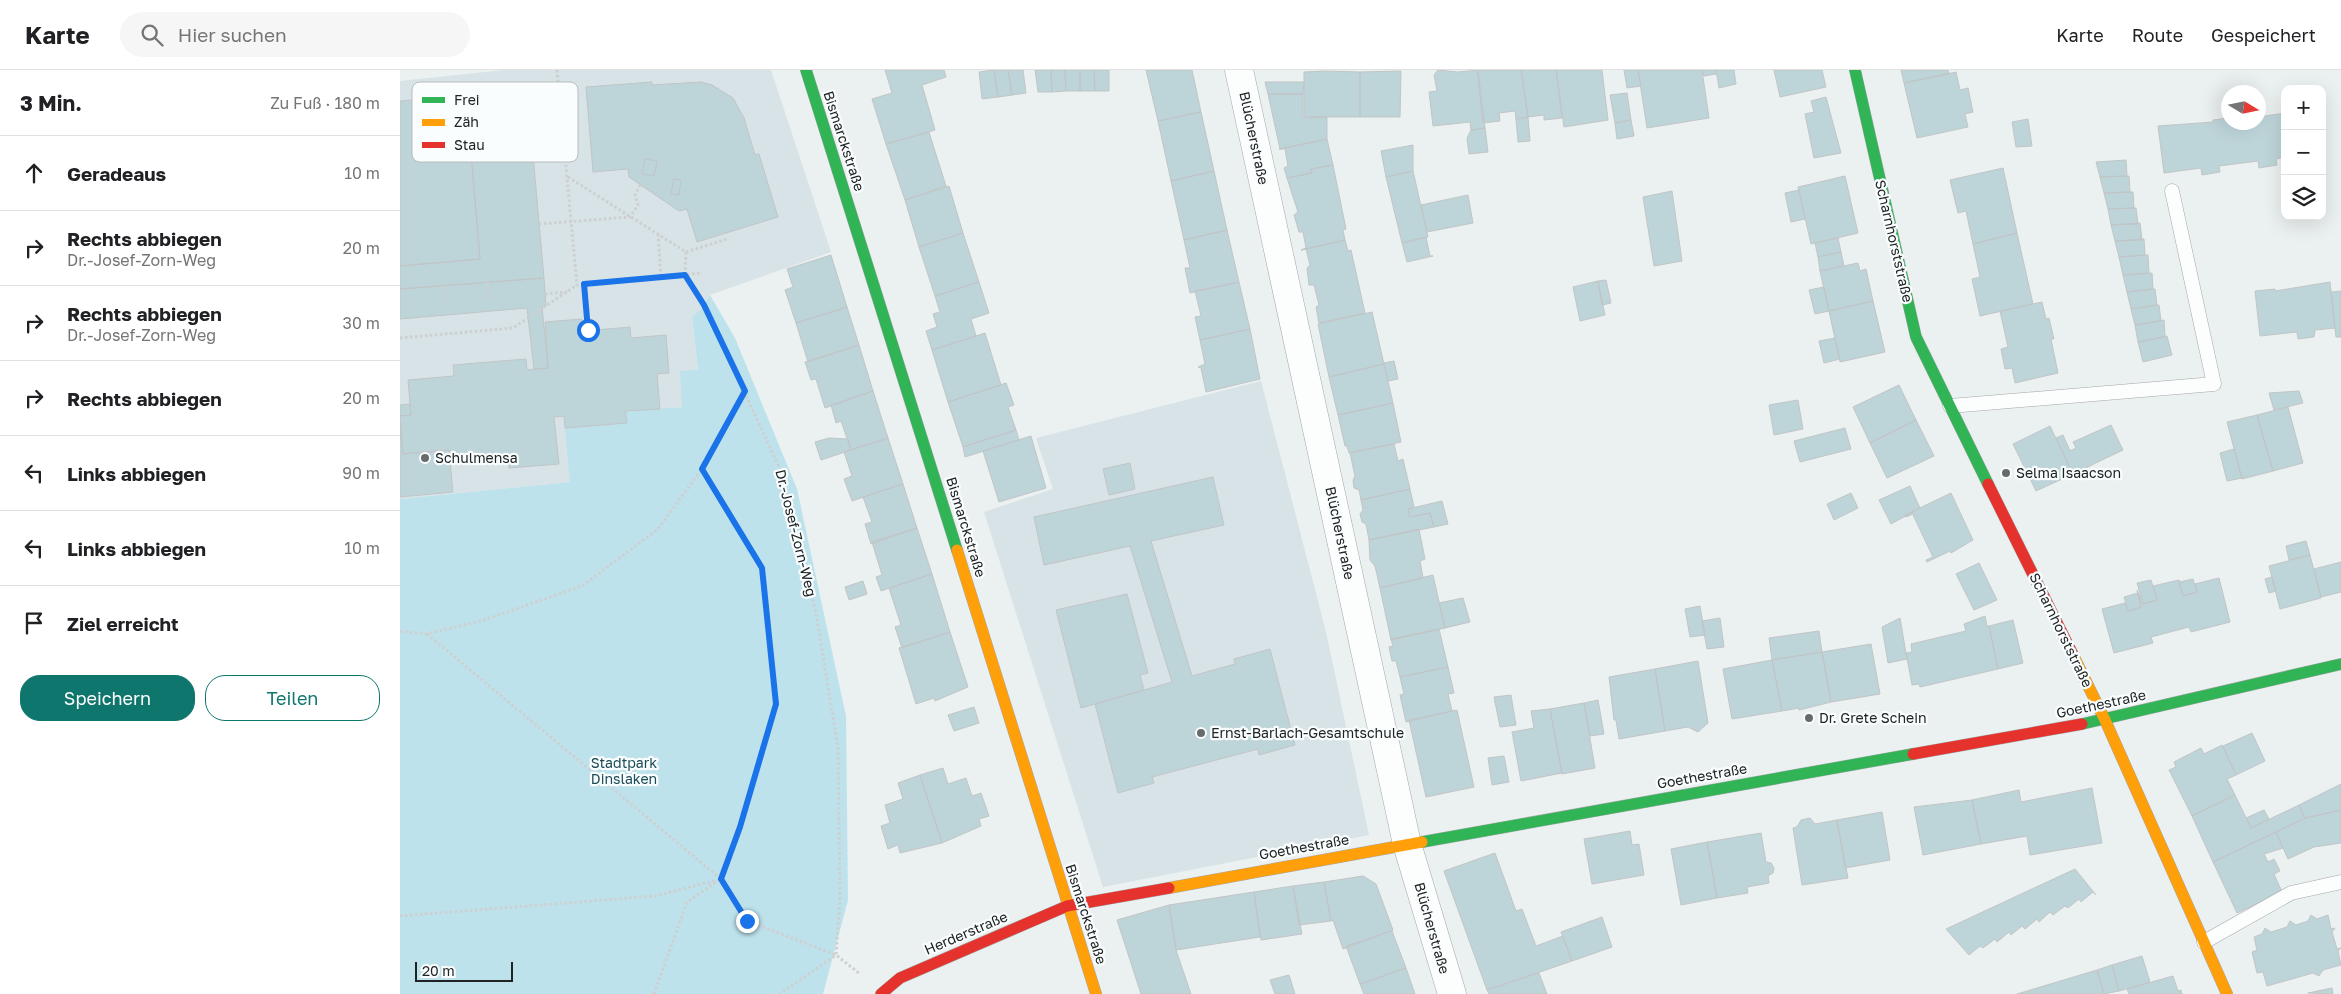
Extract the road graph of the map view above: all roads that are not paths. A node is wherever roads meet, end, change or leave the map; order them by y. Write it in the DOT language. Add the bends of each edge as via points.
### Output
graph roads {
  1 [pos="806,70"];
  2 [pos="1240,70"];
  3 [pos="1855,70"];
  4 [pos="2172,191"];
  5 [pos="1950,406"];
  6 [pos="2341,664"];
  7 [pos="2105,720"];
  8 [pos="1407,844"];
  9 [pos="2341,882"];
  10 [pos="1067,906"];
  11 [pos="2204,942"];
  12 [pos="882,993"];
  13 [pos="1096,994"];
  14 [pos="1452,994"];
  15 [pos="2227,994"];
  1 -- 10 [label="street, Bismarckstraße"];
  2 -- 8 [label="street, Blücherstraße"];
  3 -- 5 [label="street, Scharnhorststraße" via="1916,336"];
  4 -- 5 [label="lane" via="2214,384"];
  5 -- 7 [label="street, Scharnhorststraße"];
  6 -- 7 [label="street, Goethestraße"];
  7 -- 8 [label="street, Goethestraße"];
  7 -- 11 [label="street, Scharnhorststraße"];
  8 -- 10 [label="street, Goethestraße"];
  8 -- 14 [label="street, Blücherstraße"];
  9 -- 11 [label="lane" via="2291,893"];
  10 -- 12 [label="street, Herderstraße" via="900,978"];
  10 -- 13 [label="street, Bismarckstraße"];
  11 -- 15 [label="street, Scharnhorststraße"];
}
